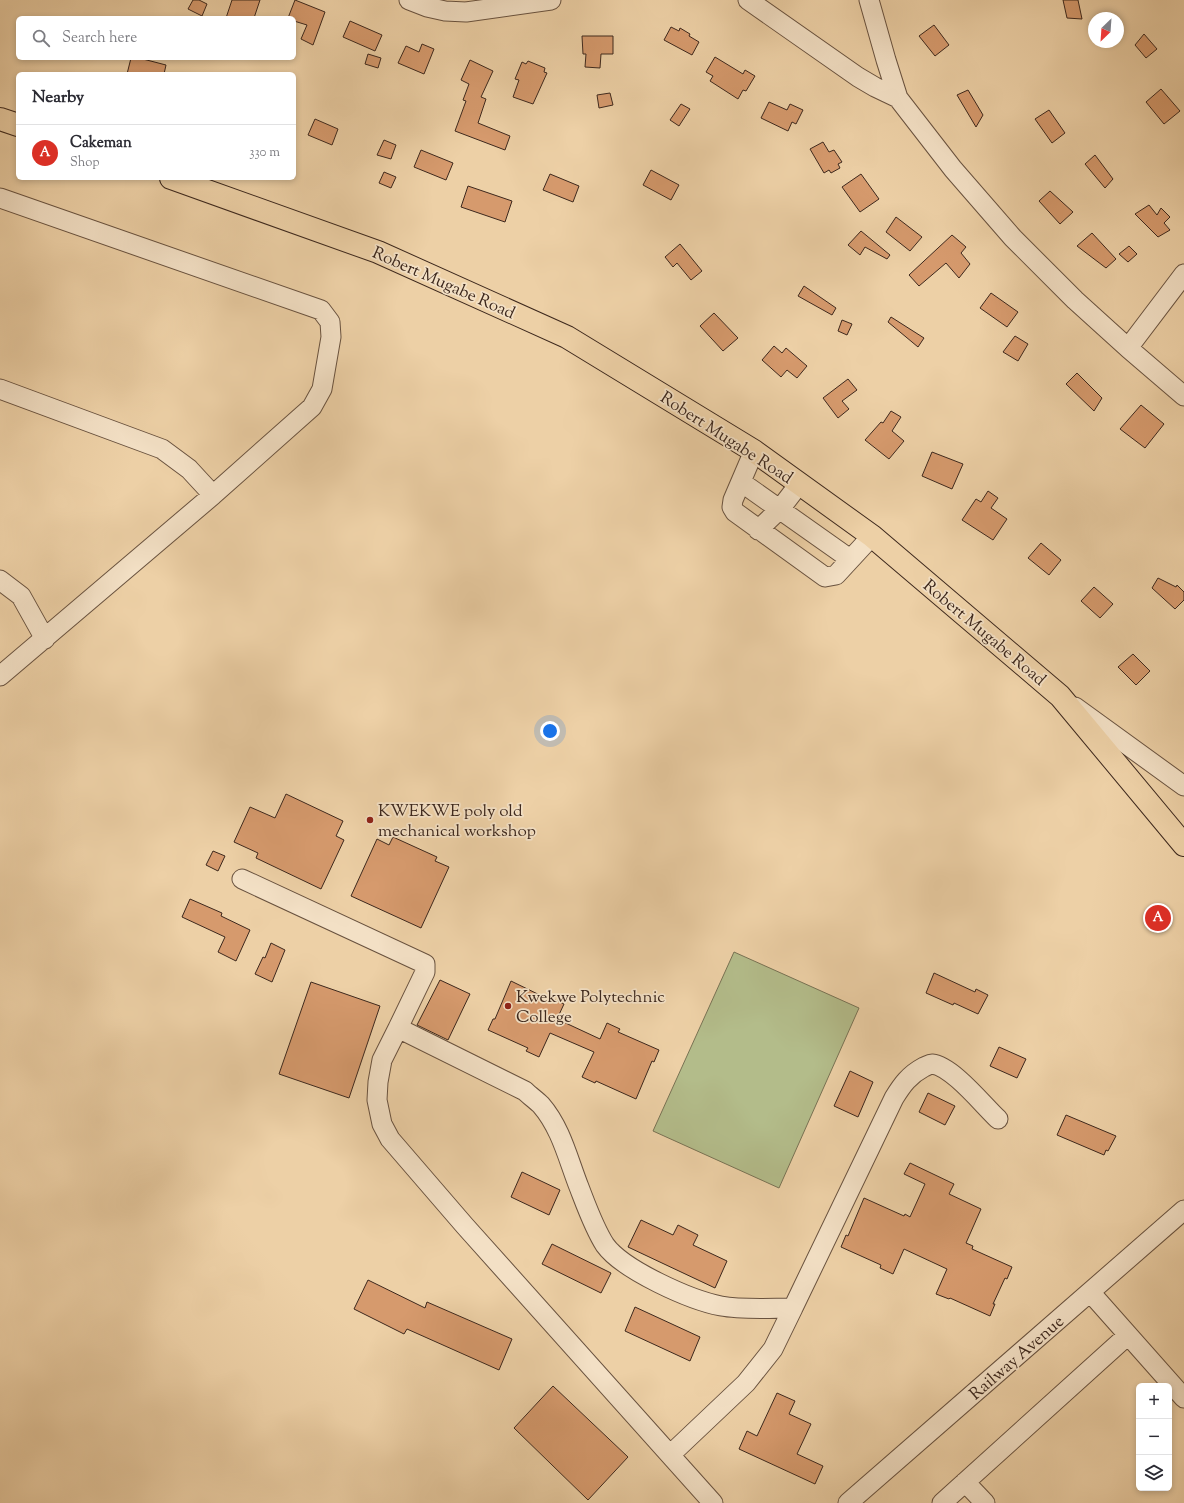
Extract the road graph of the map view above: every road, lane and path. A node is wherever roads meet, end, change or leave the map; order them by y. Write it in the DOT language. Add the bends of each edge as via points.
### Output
graph roads {
  1 [pos="409,0"];
  2 [pos="551,0"];
  3 [pos="748,0"];
  4 [pos="869,0"];
  5 [pos="898,98"];
  6 [pos="0,119"];
  7 [pos="16,124"];
  8 [pos="177,180"];
  9 [pos="0,198"];
  10 [pos="1184,274"];
  11 [pos="1128,348"];
  12 [pos="0,389"];
  13 [pos="1184,396"];
  14 [pos="754,451"];
  15 [pos="741,482"];
  16 [pos="800,483"];
  17 [pos="213,495"];
  18 [pos="780,509"];
  19 [pos="758,530"];
  20 [pos="872,536"];
  21 [pos="850,559"];
  22 [pos="0,580"];
  23 [pos="45,639"];
  24 [pos="0,676"];
  25 [pos="1060,696"];
  26 [pos="1184,786"];
  27 [pos="1184,845"];
  28 [pos="242,879"];
  29 [pos="398,1028"];
  30 [pos="998,1120"];
  31 [pos="1184,1210"];
  32 [pos="1090,1292"];
  33 [pos="793,1308"];
  34 [pos="1128,1335"];
  35 [pos="1184,1398"];
  36 [pos="670,1455"];
  37 [pos="965,1482"];
  38 [pos="713,1503"];
  39 [pos="848,1503"];
  40 [pos="942,1503"];
  41 [pos="985,1503"];
  1 -- 2 [label="street" via="439,9 466,12"];
  3 -- 5 [label="street" via="858,77"];
  4 -- 5 [label="street"];
  5 -- 11 [label="street" via="953,169 1013,238"];
  6 -- 7 [label="main road"];
  8 -- 14 [label="main road, Robert Mugabe Road" via="378,252 567,337"];
  9 -- 17 [label="street" via="321,310 330,322 331,337 322,389 312,407"];
  10 -- 11 [label="street"];
  11 -- 13 [label="street"];
  12 -- 17 [label="street" via="162,449 189,468"];
  14 -- 15 [label="street"];
  14 -- 16 [label="main road, Robert Mugabe Road"];
  15 -- 18 [label="street"];
  15 -- 19 [label="street" via="732,506 735,512"];
  16 -- 18 [label="street"];
  16 -- 20 [label="main road, Robert Mugabe Road"];
  17 -- 23 [label="street"];
  18 -- 19 [label="street"];
  18 -- 21 [label="street"];
  19 -- 21 [label="street" via="825,577 836,575"];
  20 -- 21 [label="street"];
  20 -- 25 [label="main road, Robert Mugabe Road"];
  22 -- 23 [label="street" via="20,596"];
  23 -- 24 [label="street"];
  25 -- 26 [label="street"];
  25 -- 27 [label="main road, Robert Mugabe Road"];
  28 -- 29 [label="street" via="425,964 425,972"];
  29 -- 33 [label="street" via="525,1091 541,1105 553,1121 587,1209 605,1245 623,1262 654,1281 699,1300 721,1306"];
  29 -- 36 [label="street" via="382,1060 378,1082 377,1100 382,1124 390,1139"];
  30 -- 33 [label="street" via="954,1075 942,1067 930,1064 915,1072 903,1083"];
  31 -- 32 [label="street, Railway Avenue"];
  32 -- 34 [label="street"];
  32 -- 39 [label="street, Railway Avenue"];
  33 -- 36 [label="street" via="773,1349 746,1383"];
  34 -- 35 [label="street"];
  34 -- 37 [label="street"];
  36 -- 38 [label="street"];
  37 -- 40 [label="street"];
  37 -- 41 [label="street"];
}
